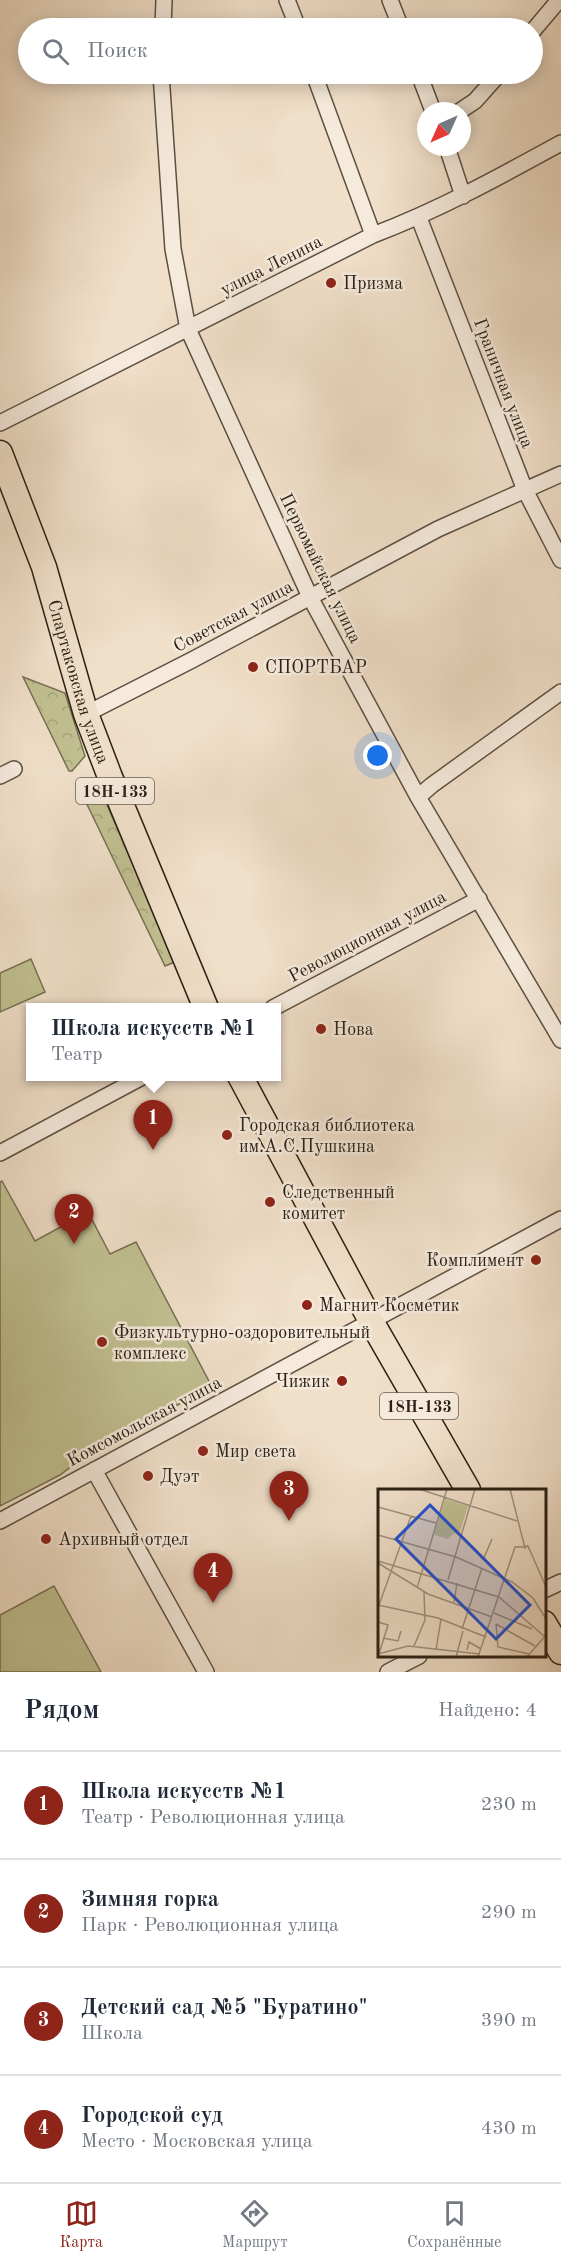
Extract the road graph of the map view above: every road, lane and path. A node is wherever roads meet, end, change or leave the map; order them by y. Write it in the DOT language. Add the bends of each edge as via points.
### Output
graph roads {
  1 [pos="164,0"];
  2 [pos="287,0"];
  3 [pos="390,0"];
  4 [pos="559,0"];
  5 [pos="163,18"];
  6 [pos="294,18"];
  7 [pos="397,18"];
  8 [pos="543,19"];
  9 [pos="162,84"];
  10 [pos="318,84"];
  11 [pos="423,84"];
  12 [pos="490,84"];
  13 [pos="430,102"];
  14 [pos="471,104"];
  15 [pos="561,144"];
  16 [pos="450,156"];
  17 [pos="463,196"];
  18 [pos="419,218"];
  19 [pos="373,235"];
  20 [pos="188,329"];
  21 [pos="0,423"];
  22 [pos="0,453"];
  23 [pos="561,474"];
  24 [pos="525,490"];
  25 [pos="561,560"];
  26 [pos="310,597"];
  27 [pos="561,692"];
  28 [pos="86,714"];
  29 [pos="14,769"];
  30 [pos="0,776"];
  31 [pos="418,797"];
  32 [pos="479,899"];
  33 [pos="204,1003"];
  34 [pos="281,1004"];
  35 [pos="561,1040"];
  36 [pos="137,1081"];
  37 [pos="242,1081"];
  38 [pos="0,1154"];
  39 [pos="561,1219"];
  40 [pos="371,1321"];
  41 [pos="94,1470"];
  42 [pos="467,1489"];
  43 [pos="0,1521"];
  44 [pos="561,1582"];
  45 [pos="546,1589"];
  46 [pos="546,1626"];
  47 [pos="561,1652"];
  48 [pos="417,1657"];
  49 [pos="206,1672"];
  50 [pos="388,1672"];
  1 -- 5 [label="street"];
  2 -- 6 [label="street"];
  3 -- 7 [label="street"];
  4 -- 8 [label="street"];
  9 -- 20 [label="street, Первомайская улица" via="173,249"];
  10 -- 19 [label="street"];
  11 -- 13 [label="street"];
  12 -- 14 [label="street"];
  15 -- 17 [label="street, улица Ленина"];
  16 -- 17 [label="street"];
  17 -- 18 [label="street, улица Ленина"];
  18 -- 19 [label="street, улица Ленина"];
  18 -- 24 [label="street, Граничная улица"];
  19 -- 20 [label="street, улица Ленина"];
  20 -- 21 [label="street, улица Ленина"];
  20 -- 26 [label="street, Первомайская улица"];
  22 -- 28 [label="main road, Спартаковская улица / 18Н-133" via="44,567"];
  23 -- 24 [label="street, Советская улица"];
  24 -- 25 [label="street, Граничная улица"];
  24 -- 26 [label="street, Советская улица"];
  26 -- 28 [label="street, Советская улица"];
  26 -- 31 [label="street, Первомайская улица"];
  27 -- 31 [label="street"];
  28 -- 33 [label="main road, Спартаковская улица / 18Н-133"];
  29 -- 30 [label="street"];
  31 -- 32 [label="street, Первомайская улица"];
  32 -- 34 [label="street, Революционная улица"];
  32 -- 35 [label="street, Первомайская улица"];
  36 -- 38 [label="street"];
  37 -- 40 [label="main road, 18Н-133"];
  39 -- 40 [label="street, Комсомольская улица"];
  40 -- 41 [label="street, Комсомольская улица"];
  40 -- 42 [label="main road, 18Н-133"];
  41 -- 43 [label="street, Комсомольская улица"];
  41 -- 49 [label="street"];
  44 -- 45 [label="street"];
  46 -- 47 [label="main road"];
  48 -- 50 [label="street"];
}
